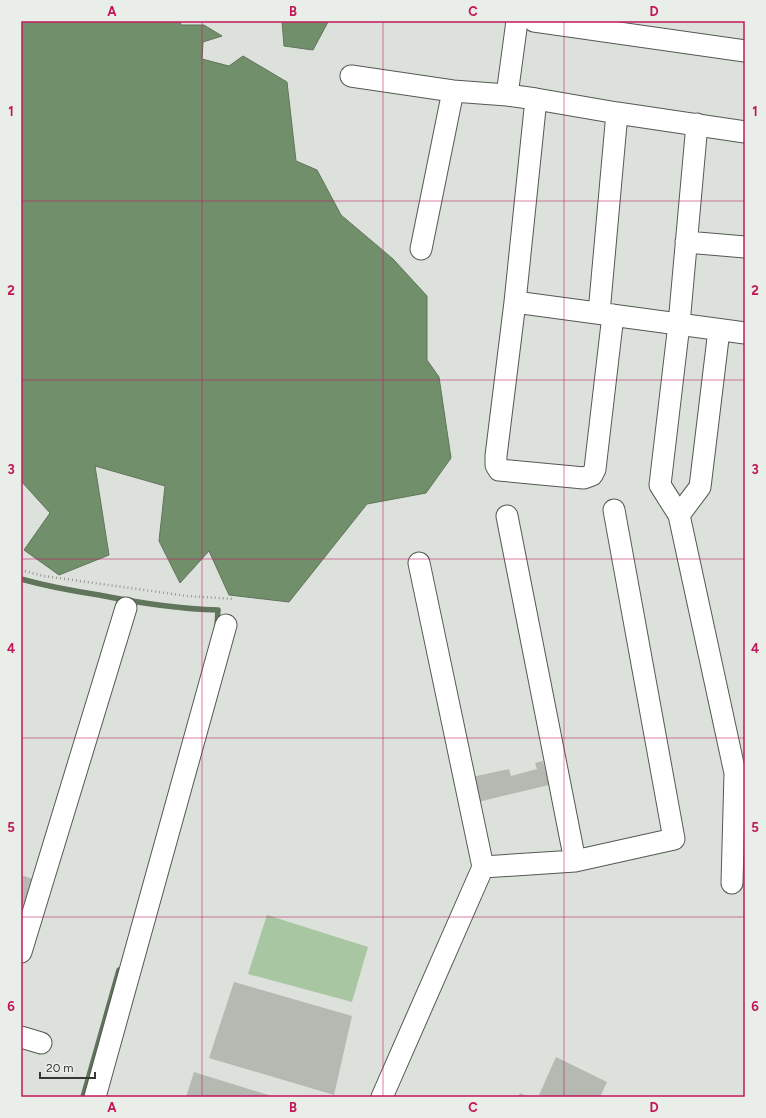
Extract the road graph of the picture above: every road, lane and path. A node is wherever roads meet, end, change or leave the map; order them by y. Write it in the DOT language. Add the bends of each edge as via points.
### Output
graph roads {
  1 [pos="517,21"];
  2 [pos="534,21"];
  3 [pos="745,51"];
  4 [pos="351,76"];
  5 [pos="453,91"];
  6 [pos="507,95"];
  7 [pos="536,99"];
  8 [pos="617,113"];
  9 [pos="697,124"];
  10 [pos="745,132"];
  11 [pos="686,242"];
  12 [pos="745,247"];
  13 [pos="420,249"];
  14 [pos="515,302"];
  15 [pos="606,314"];
  16 [pos="679,324"];
  17 [pos="719,330"];
  18 [pos="745,333"];
  19 [pos="614,510"];
  20 [pos="679,515"];
  21 [pos="507,516"];
  22 [pos="419,562"];
  23 [pos="21,570"];
  24 [pos="234,599"];
  25 [pos="126,608"];
  26 [pos="226,625"];
  27 [pos="740,774"];
  28 [pos="575,861"];
  29 [pos="483,867"];
  30 [pos="732,883"];
  31 [pos="21,952"];
  32 [pos="21,1037"];
  33 [pos="41,1043"];
  34 [pos="95,1097"];
  35 [pos="382,1097"];
  1 -- 6 [label="street"];
  2 -- 3 [label="street"];
  4 -- 5 [label="street"];
  5 -- 6 [label="street"];
  5 -- 13 [label="street"];
  6 -- 7 [label="street"];
  7 -- 8 [label="street"];
  7 -- 14 [label="street"];
  8 -- 9 [label="street"];
  8 -- 15 [label="street"];
  9 -- 10 [label="street"];
  9 -- 11 [label="street"];
  11 -- 12 [label="street"];
  11 -- 16 [label="street"];
  14 -- 15 [label="street"];
  14 -- 15 [label="street" via="496,456 499,470 584,478 592,475 595,469"];
  15 -- 16 [label="street"];
  16 -- 17 [label="street"];
  16 -- 20 [label="street" via="660,485"];
  17 -- 18 [label="street"];
  17 -- 20 [label="street" via="700,487"];
  19 -- 28 [label="street" via="674,839"];
  20 -- 27 [label="street"];
  21 -- 28 [label="street"];
  22 -- 29 [label="street"];
  23 -- 24 [label="path" via="44,576 187,596"];
  25 -- 31 [label="street"];
  26 -- 34 [label="street"];
  27 -- 30 [label="street"];
  28 -- 29 [label="street"];
  29 -- 35 [label="street"];
  32 -- 33 [label="street"];
}
